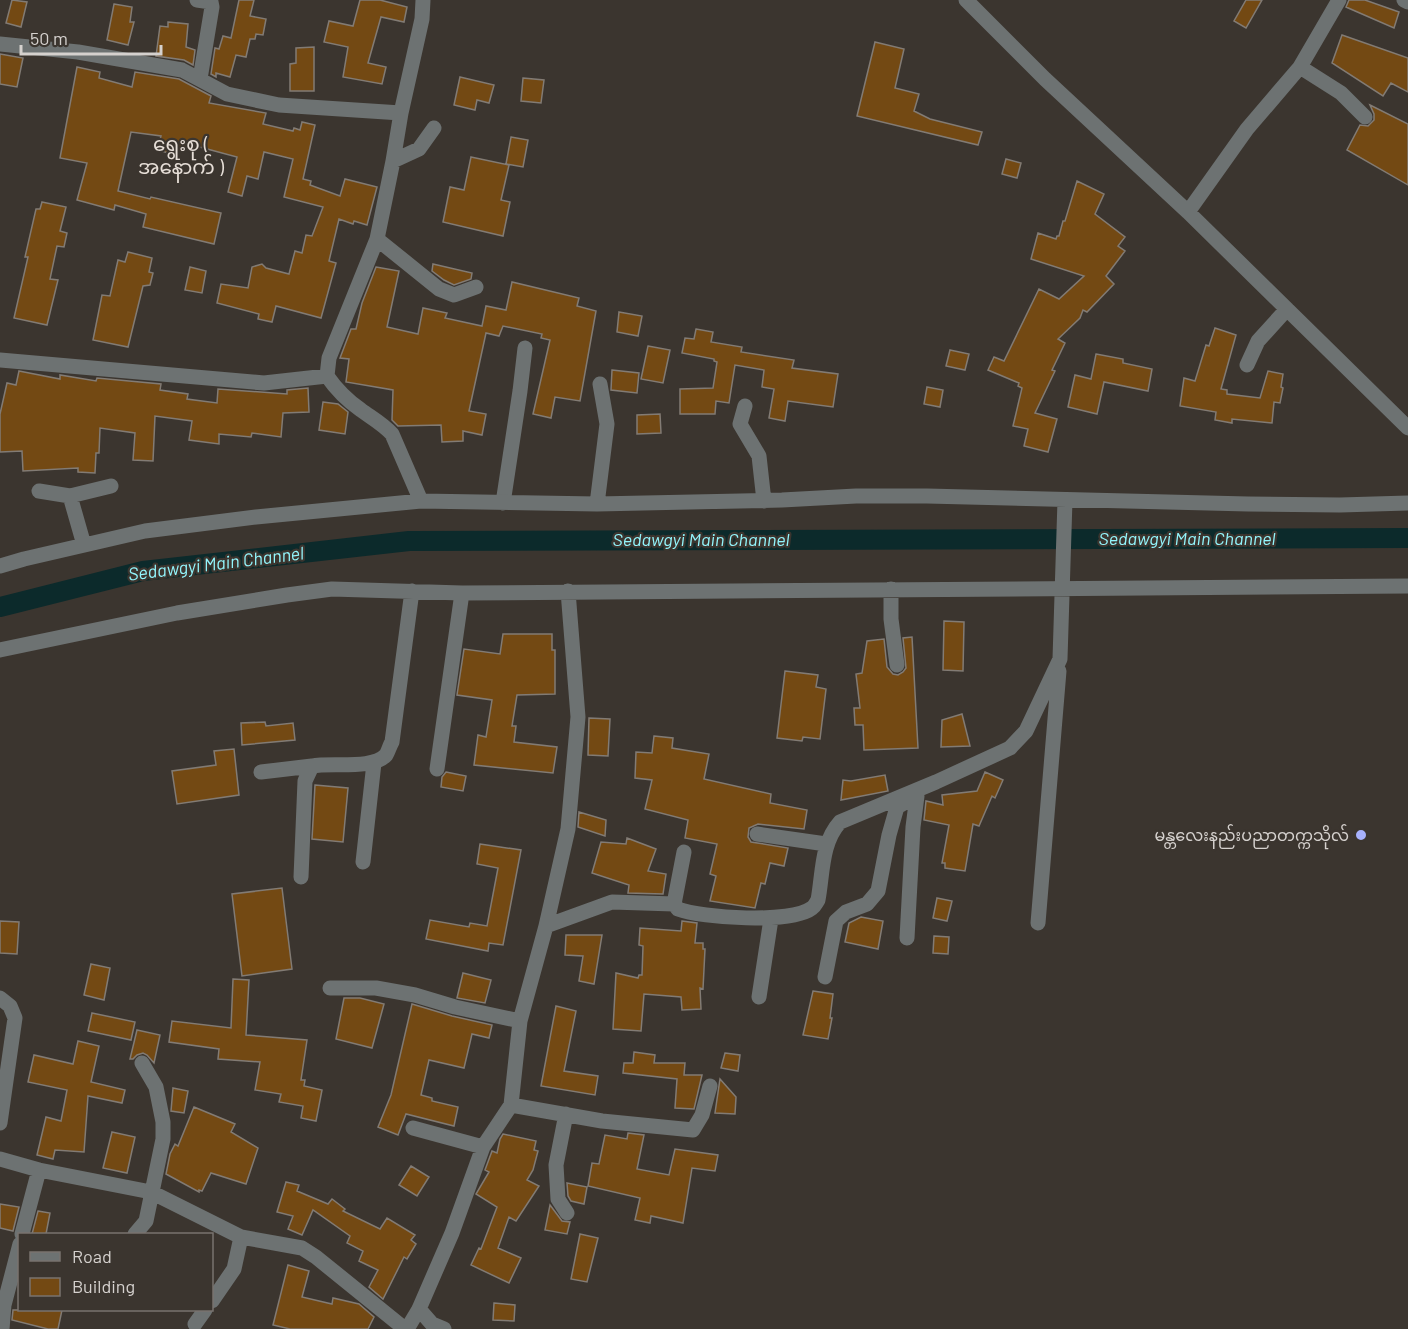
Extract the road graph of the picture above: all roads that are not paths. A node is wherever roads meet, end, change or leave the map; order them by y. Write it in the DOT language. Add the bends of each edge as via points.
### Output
graph roads {
  1 [pos="197,0"];
  2 [pos="423,0"];
  3 [pos="966,0"];
  4 [pos="1339,0"];
  5 [pos="0,44"];
  6 [pos="1300,68"];
  7 [pos="200,79"];
  8 [pos="401,113"];
  9 [pos="1365,117"];
  10 [pos="434,128"];
  11 [pos="393,161"];
  12 [pos="1188,212"];
  13 [pos="377,239"];
  14 [pos="476,287"];
  15 [pos="1287,309"];
  16 [pos="525,348"];
  17 [pos="0,360"];
  18 [pos="1247,365"];
  19 [pos="327,376"];
  20 [pos="600,384"];
  21 [pos="745,406"];
  22 [pos="1408,428"];
  23 [pos="111,486"];
  24 [pos="39,491"];
  25 [pos="70,496"];
  26 [pos="1065,500"];
  27 [pos="421,501"];
  28 [pos="764,501"];
  29 [pos="503,502"];
  30 [pos="1408,503"];
  31 [pos="597,504"];
  32 [pos="84,545"];
  33 [pos="0,566"];
  34 [pos="1408,586"];
  35 [pos="1063,588"];
  36 [pos="891,589"];
  37 [pos="412,591"];
  38 [pos="568,591"];
  39 [pos="462,593"];
  40 [pos="0,650"];
  41 [pos="1060,659"];
  42 [pos="897,665"];
  43 [pos="374,763"];
  44 [pos="312,766"];
  45 [pos="437,769"];
  46 [pos="261,772"];
  47 [pos="936,782"];
  48 [pos="917,796"];
  49 [pos="757,834"];
  50 [pos="826,844"];
  51 [pos="684,852"];
  52 [pos="363,862"];
  53 [pos="301,877"];
  54 [pos="674,904"];
  55 [pos="771,919"];
  56 [pos="1038,923"];
  57 [pos="546,926"];
  58 [pos="907,938"];
  59 [pos="825,977"];
  60 [pos="330,988"];
  61 [pos="759,997"];
  62 [pos="0,999"];
  63 [pos="520,1021"];
  64 [pos="142,1064"];
  65 [pos="710,1086"];
  66 [pos="510,1104"];
  67 [pos="566,1114"];
  68 [pos="0,1123"];
  69 [pos="413,1128"];
  70 [pos="483,1147"];
  71 [pos="0,1159"];
  72 [pos="39,1170"];
  73 [pos="151,1192"];
  74 [pos="567,1213"];
  75 [pos="22,1233"];
  76 [pos="136,1233"];
  77 [pos="241,1237"];
  78 [pos="18,1251"];
  79 [pos="213,1300"];
  80 [pos="2,1305"];
  81 [pos="419,1310"];
  82 [pos="204,1311"];
  83 [pos="195,1324"];
  84 [pos="2,1329"];
  85 [pos="406,1329"];
  86 [pos="444,1329"];
  1 -- 7 [label="street" via="211,2 212,7"];
  2 -- 8 [label="street"];
  3 -- 12 [label="street"];
  4 -- 6 [label="street"];
  5 -- 7 [label="street" via="78,52 182,70"];
  6 -- 9 [label="street" via="1341,93"];
  6 -- 12 [label="street" via="1247,129"];
  7 -- 8 [label="street" via="227,94 279,105"];
  8 -- 11 [label="street"];
  10 -- 11 [label="street" via="419,149"];
  11 -- 13 [label="street"];
  12 -- 15 [label="street"];
  13 -- 14 [label="street" via="439,289 453,295"];
  13 -- 19 [label="street" via="329,358"];
  15 -- 18 [label="street" via="1258,341"];
  15 -- 22 [label="street"];
  16 -- 29 [label="street"];
  17 -- 19 [label="street" via="264,383"];
  19 -- 27 [label="street" via="360,410 392,434"];
  20 -- 31 [label="street" via="607,424"];
  21 -- 28 [label="street" via="740,424 759,456"];
  23 -- 25 [label="street"];
  24 -- 25 [label="street"];
  25 -- 32 [label="street"];
  26 -- 28 [label="street" via="856,496"];
  26 -- 30 [label="street" via="1260,505"];
  26 -- 35 [label="street"];
  27 -- 29 [label="street"];
  27 -- 32 [label="street" via="145,531"];
  28 -- 31 [label="street"];
  29 -- 31 [label="street"];
  32 -- 33 [label="street"];
  34 -- 35 [label="street"];
  35 -- 36 [label="street"];
  35 -- 41 [label="street"];
  36 -- 38 [label="street"];
  36 -- 42 [label="street"];
  37 -- 39 [label="street"];
  37 -- 40 [label="street" via="332,589 287,595 177,613"];
  37 -- 43 [label="street" via="392,742 386,755"];
  38 -- 39 [label="street"];
  38 -- 57 [label="street" via="578,717 568,829"];
  39 -- 45 [label="street"];
  41 -- 47 [label="street" via="1026,731 1010,748"];
  41 -- 56 [label="street"];
  43 -- 44 [label="street"];
  43 -- 52 [label="street"];
  44 -- 46 [label="street"];
  44 -- 53 [label="street" via="305,781"];
  47 -- 48 [label="street"];
  47 -- 50 [label="street" via="840,822"];
  48 -- 58 [label="street"];
  48 -- 59 [label="street" via="897,807 873,899 836,921"];
  49 -- 50 [label="street"];
  50 -- 55 [label="street" via="818,900 812,908"];
  51 -- 54 [label="street"];
  54 -- 55 [label="street" via="684,911"];
  54 -- 57 [label="street" via="612,902"];
  55 -- 61 [label="street"];
  57 -- 63 [label="street"];
  60 -- 63 [label="street" via="376,988"];
  62 -- 68 [label="street" via="10,1006 15,1018"];
  63 -- 66 [label="street"];
  64 -- 73 [label="street" via="156,1087 163,1122"];
  65 -- 67 [label="street" via="693,1130"];
  66 -- 67 [label="street"];
  66 -- 70 [label="street"];
  67 -- 74 [label="street" via="556,1165 558,1199"];
  69 -- 70 [label="street"];
  70 -- 81 [label="street"];
  71 -- 72 [label="street"];
  72 -- 73 [label="street"];
  72 -- 75 [label="street"];
  73 -- 76 [label="street" via="147,1221"];
  73 -- 77 [label="street"];
  77 -- 79 [label="street" via="234,1269"];
  77 -- 85 [label="street" via="302,1248"];
  78 -- 80 [label="street"];
  80 -- 84 [label="street"];
  81 -- 85 [label="street"];
  81 -- 86 [label="street" via="432,1324"];
  82 -- 83 [label="street"];
}
